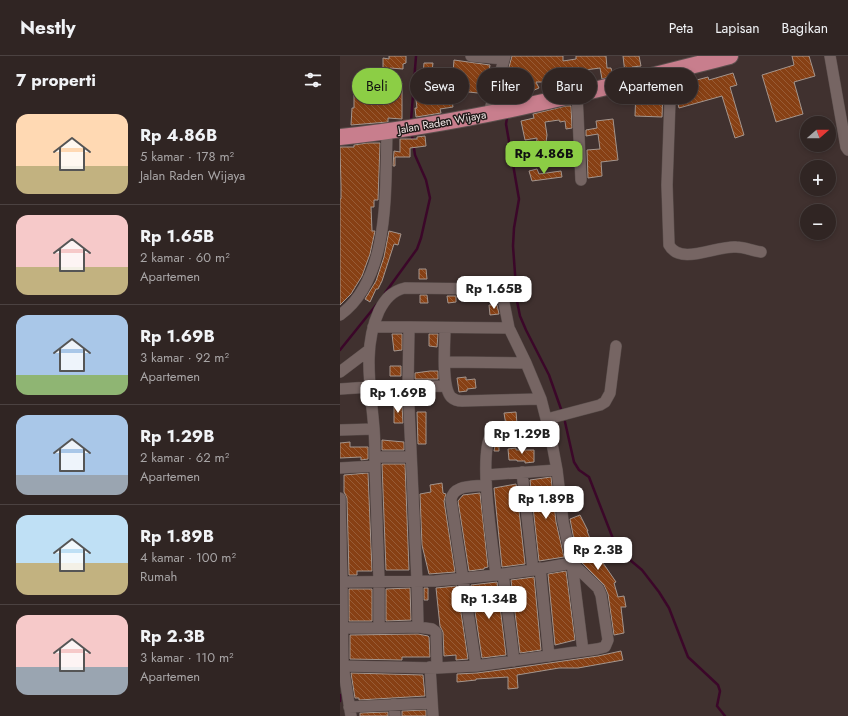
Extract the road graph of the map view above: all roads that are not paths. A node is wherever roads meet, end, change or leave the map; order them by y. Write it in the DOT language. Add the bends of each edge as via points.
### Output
graph roads {
  1 [pos="471,56"];
  2 [pos="830,56"];
  3 [pos="505,57"];
  4 [pos="722,57"];
  5 [pos="685,68"];
  6 [pos="542,103"];
  7 [pos="578,104"];
  8 [pos="670,104"];
  9 [pos="489,114"];
  10 [pos="387,132"];
  11 [pos="340,137"];
  12 [pos="848,150"];
  13 [pos="581,180"];
  14 [pos="761,252"];
  15 [pos="340,315"];
  16 [pos="373,327"];
  17 [pos="409,327"];
  18 [pos="445,328"];
  19 [pos="509,328"];
  20 [pos="616,346"];
  21 [pos="369,350"];
  22 [pos="445,362"];
  23 [pos="526,363"];
  24 [pos="340,372"];
  25 [pos="445,386"];
  26 [pos="370,387"];
  27 [pos="408,387"];
  28 [pos="340,389"];
  29 [pos="541,399"];
  30 [pos="547,419"];
  31 [pos="374,429"];
  32 [pos="340,430"];
  33 [pos="551,438"];
  34 [pos="410,457"];
  35 [pos="375,461"];
  36 [pos="340,468"];
  37 [pos="557,470"];
  38 [pos="522,472"];
  39 [pos="486,480"];
  40 [pos="340,498"];
  41 [pos="340,506"];
  42 [pos="341,542"];
  43 [pos="572,563"];
  44 [pos="536,569"];
  45 [pos="500,574"];
  46 [pos="464,579"];
  47 [pos="379,581"];
  48 [pos="417,581"];
  49 [pos="341,582"];
  50 [pos="418,627"];
  51 [pos="342,628"];
  52 [pos="379,628"];
  53 [pos="583,651"];
  54 [pos="549,656"];
  55 [pos="514,661"];
  56 [pos="342,666"];
  57 [pos="476,666"];
  58 [pos="434,668"];
  59 [pos="432,703"];
  60 [pos="394,704"];
  61 [pos="350,711"];
  62 [pos="395,716"];
  63 [pos="433,716"];
  1 -- 3 [label="street"];
  2 -- 12 [label="street"];
  3 -- 9 [label="street"];
  4 -- 5 [label="highway, Jalan Raden Wijaya"];
  6 -- 9 [label="highway, Jalan Raden Wijaya"];
  7 -- 13 [label="street"];
  8 -- 14 [label="street" via="668,245 675,252 689,255 727,247"];
  9 -- 10 [label="highway, Jalan Raden Wijaya"];
  10 -- 11 [label="highway, Jalan Raden Wijaya"];
  10 -- 15 [label="street" via="383,224 379,247 357,299"];
  16 -- 17 [label="street"];
  16 -- 19 [label="street" via="380,309 390,295 400,289 415,288 497,290 503,298"];
  16 -- 21 [label="street"];
  17 -- 18 [label="street"];
  17 -- 27 [label="street"];
  18 -- 19 [label="street"];
  18 -- 22 [label="street"];
  19 -- 23 [label="street"];
  20 -- 30 [label="street" via="610,393 605,402"];
  21 -- 24 [label="street"];
  21 -- 26 [label="street"];
  22 -- 23 [label="street"];
  22 -- 25 [label="street"];
  23 -- 29 [label="street"];
  25 -- 27 [label="street"];
  25 -- 29 [label="street" via="450,396 457,401"];
  26 -- 27 [label="street"];
  26 -- 28 [label="street"];
  26 -- 31 [label="street"];
  27 -- 34 [label="street"];
  29 -- 30 [label="street"];
  30 -- 33 [label="street"];
  31 -- 32 [label="street"];
  31 -- 35 [label="street"];
  33 -- 37 [label="street"];
  33 -- 39 [label="street" via="500,433 491,435 487,445"];
  34 -- 35 [label="street"];
  34 -- 48 [label="street"];
  35 -- 36 [label="street"];
  35 -- 47 [label="street"];
  37 -- 38 [label="street"];
  37 -- 43 [label="street" via="563,521"];
  38 -- 39 [label="street"];
  38 -- 44 [label="street"];
  39 -- 45 [label="street"];
  39 -- 46 [label="street" via="458,489 451,500"];
  40 -- 41 [label="street"];
  41 -- 42 [label="street"];
  42 -- 49 [label="street"];
  43 -- 44 [label="street"];
  43 -- 53 [label="street"];
  43 -- 53 [label="street" via="598,588 603,599 606,621 608,640 605,647"];
  44 -- 45 [label="street"];
  44 -- 54 [label="street"];
  45 -- 46 [label="street"];
  45 -- 55 [label="street"];
  46 -- 48 [label="street"];
  46 -- 57 [label="street"];
  47 -- 48 [label="street"];
  47 -- 49 [label="street"];
  47 -- 52 [label="street"];
  48 -- 50 [label="street"];
  49 -- 51 [label="street"];
  50 -- 52 [label="street"];
  50 -- 58 [label="street" via="436,632"];
  51 -- 52 [label="street"];
  51 -- 56 [label="street"];
  53 -- 54 [label="street"];
  54 -- 55 [label="street"];
  55 -- 57 [label="street"];
  56 -- 58 [label="street"];
  56 -- 61 [label="street"];
  57 -- 58 [label="street"];
  58 -- 59 [label="street"];
  59 -- 60 [label="street"];
  59 -- 63 [label="street"];
  60 -- 61 [label="street"];
  60 -- 62 [label="street"];
}
